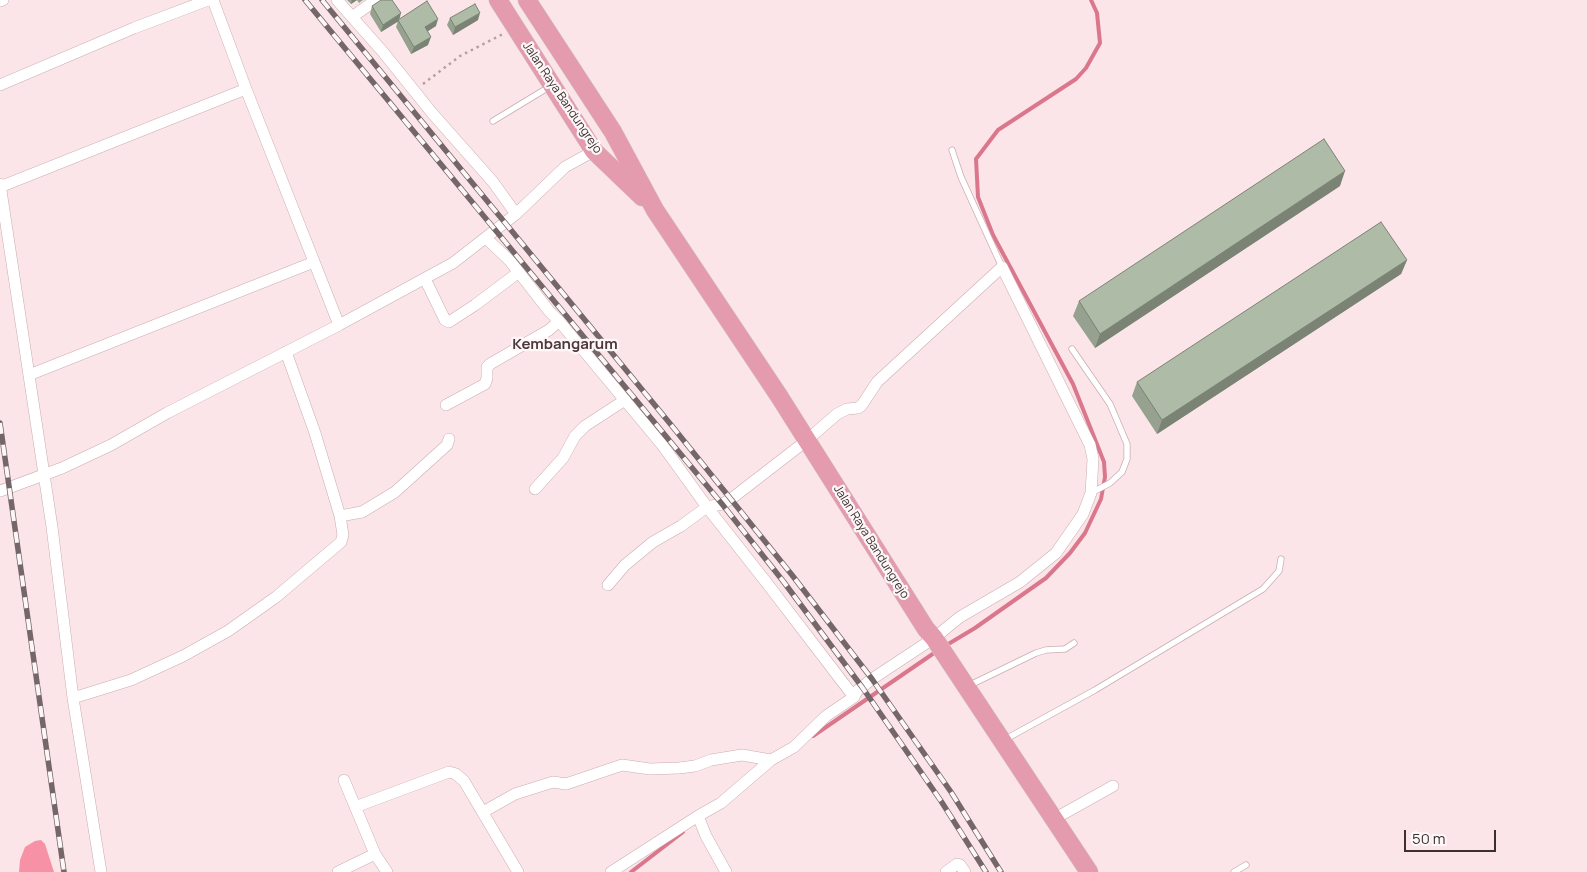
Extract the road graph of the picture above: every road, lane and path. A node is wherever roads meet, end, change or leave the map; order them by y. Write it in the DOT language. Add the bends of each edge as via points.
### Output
graph roads {
  1 [pos="208,0"];
  2 [pos="213,0"];
  3 [pos="337,0"];
  4 [pos="376,0"];
  5 [pos="498,0"];
  6 [pos="527,0"];
  7 [pos="352,17"];
  8 [pos="544,27"];
  9 [pos="519,34"];
  10 [pos="0,85"];
  11 [pos="552,85"];
  12 [pos="246,89"];
  13 [pos="414,90"];
  14 [pos="493,120"];
  15 [pos="594,150"];
  16 [pos="952,150"];
  17 [pos="0,185"];
  18 [pos="655,210"];
  19 [pos="516,214"];
  20 [pos="486,238"];
  21 [pos="314,262"];
  22 [pos="1002,267"];
  23 [pos="518,272"];
  24 [pos="425,279"];
  25 [pos="559,321"];
  26 [pos="339,325"];
  27 [pos="1072,349"];
  28 [pos="286,352"];
  29 [pos="29,375"];
  30 [pos="625,400"];
  31 [pos="446,405"];
  32 [pos="449,438"];
  33 [pos="806,441"];
  34 [pos="44,474"];
  35 [pos="535,489"];
  36 [pos="0,491"];
  37 [pos="1093,492"];
  38 [pos="707,508"];
  39 [pos="340,516"];
  40 [pos="1281,559"];
  41 [pos="608,585"];
  42 [pos="1074,643"];
  43 [pos="938,644"];
  44 [pos="966,687"];
  45 [pos="854,697"];
  46 [pos="73,698"];
  47 [pos="1002,741"];
  48 [pos="771,760"];
  49 [pos="344,780"];
  50 [pos="1113,786"];
  51 [pos="355,808"];
  52 [pos="483,812"];
  53 [pos="698,818"];
  54 [pos="1054,819"];
  55 [pos="375,854"];
  56 [pos="1246,865"];
  57 [pos="101,872"];
  58 [pos="338,872"];
  59 [pos="387,872"];
  60 [pos="518,872"];
  61 [pos="611,872"];
  62 [pos="726,872"];
  63 [pos="946,872"];
  64 [pos="965,872"];
  65 [pos="1089,872"];
  66 [pos="1234,872"];
  1 -- 10 [label="street"];
  2 -- 12 [label="street"];
  3 -- 7 [label="street"];
  4 -- 7 [label="street"];
  5 -- 9 [label="main road, Jalan Raya Bandungrejo"];
  6 -- 8 [label="main road, Jalan Raya Bandungrejo"];
  7 -- 13 [label="street"];
  8 -- 9 [label="main road"];
  8 -- 18 [label="main road, Jalan Raya Bandungrejo" via="613,132"];
  9 -- 11 [label="main road, Jalan Raya Bandungrejo"];
  9 -- 13 [label="path" via="460,56"];
  11 -- 14 [label="lane"];
  11 -- 15 [label="main road, Jalan Raya Bandungrejo"];
  12 -- 17 [label="street"];
  12 -- 21 [label="street"];
  13 -- 19 [label="street" via="493,182"];
  15 -- 18 [label="main road, Jalan Raya Bandungrejo"];
  15 -- 19 [label="street" via="565,167"];
  16 -- 22 [label="lane"];
  17 -- 29 [label="street"];
  18 -- 33 [label="main road, Jalan Raya Bandungrejo"];
  19 -- 20 [label="street"];
  20 -- 23 [label="street"];
  20 -- 24 [label="street"];
  21 -- 26 [label="street"];
  21 -- 29 [label="street"];
  22 -- 33 [label="street" via="877,382 862,405 837,414"];
  22 -- 37 [label="street" via="1090,445"];
  23 -- 24 [label="street" via="449,322 445,320"];
  23 -- 25 [label="street"];
  24 -- 26 [label="street"];
  25 -- 30 [label="street"];
  25 -- 31 [label="street" via="490,364 485,384"];
  26 -- 28 [label="street"];
  27 -- 37 [label="lane" via="1110,404 1127,444 1127,459 1122,472"];
  28 -- 34 [label="street" via="111,445"];
  28 -- 39 [label="street"];
  29 -- 34 [label="street"];
  30 -- 35 [label="street" via="585,426 575,436 563,458"];
  30 -- 38 [label="street"];
  32 -- 39 [label="street" via="447,446 395,492 362,512"];
  33 -- 38 [label="street" via="731,499"];
  33 -- 43 [label="main road, Jalan Raya Bandungrejo"];
  34 -- 36 [label="street"];
  34 -- 46 [label="street"];
  37 -- 43 [label="street" via="1083,514 1056,553 1020,582 960,617"];
  38 -- 41 [label="street" via="643,549"];
  38 -- 45 [label="street"];
  39 -- 46 [label="street" via="343,535 336,546 276,597 228,631 131,680"];
  40 -- 47 [label="lane" via="1279,571 1263,589 1095,690"];
  42 -- 44 [label="lane" via="1065,650 1036,653"];
  43 -- 44 [label="main road, Jalan Raya Bandungrejo"];
  43 -- 45 [label="street" via="872,679"];
  44 -- 47 [label="main road, Jalan Raya Bandungrejo"];
  45 -- 48 [label="street" via="826,716 794,747"];
  46 -- 57 [label="street"];
  47 -- 54 [label="main road, Jalan Raya Bandungrejo"];
  48 -- 52 [label="street" via="736,756 679,768 650,769 622,765 566,784 553,782 515,794"];
  48 -- 53 [label="street" via="721,803"];
  49 -- 51 [label="street"];
  50 -- 54 [label="street"];
  51 -- 52 [label="street" via="449,772 460,777"];
  51 -- 55 [label="street"];
  52 -- 60 [label="street"];
  53 -- 61 [label="street"];
  53 -- 62 [label="street"];
  54 -- 65 [label="main road, Jalan Raya Bandungrejo"];
  55 -- 58 [label="street"];
  55 -- 59 [label="street"];
  56 -- 66 [label="lane"];
  63 -- 64 [label="street" via="957,864"];
}
